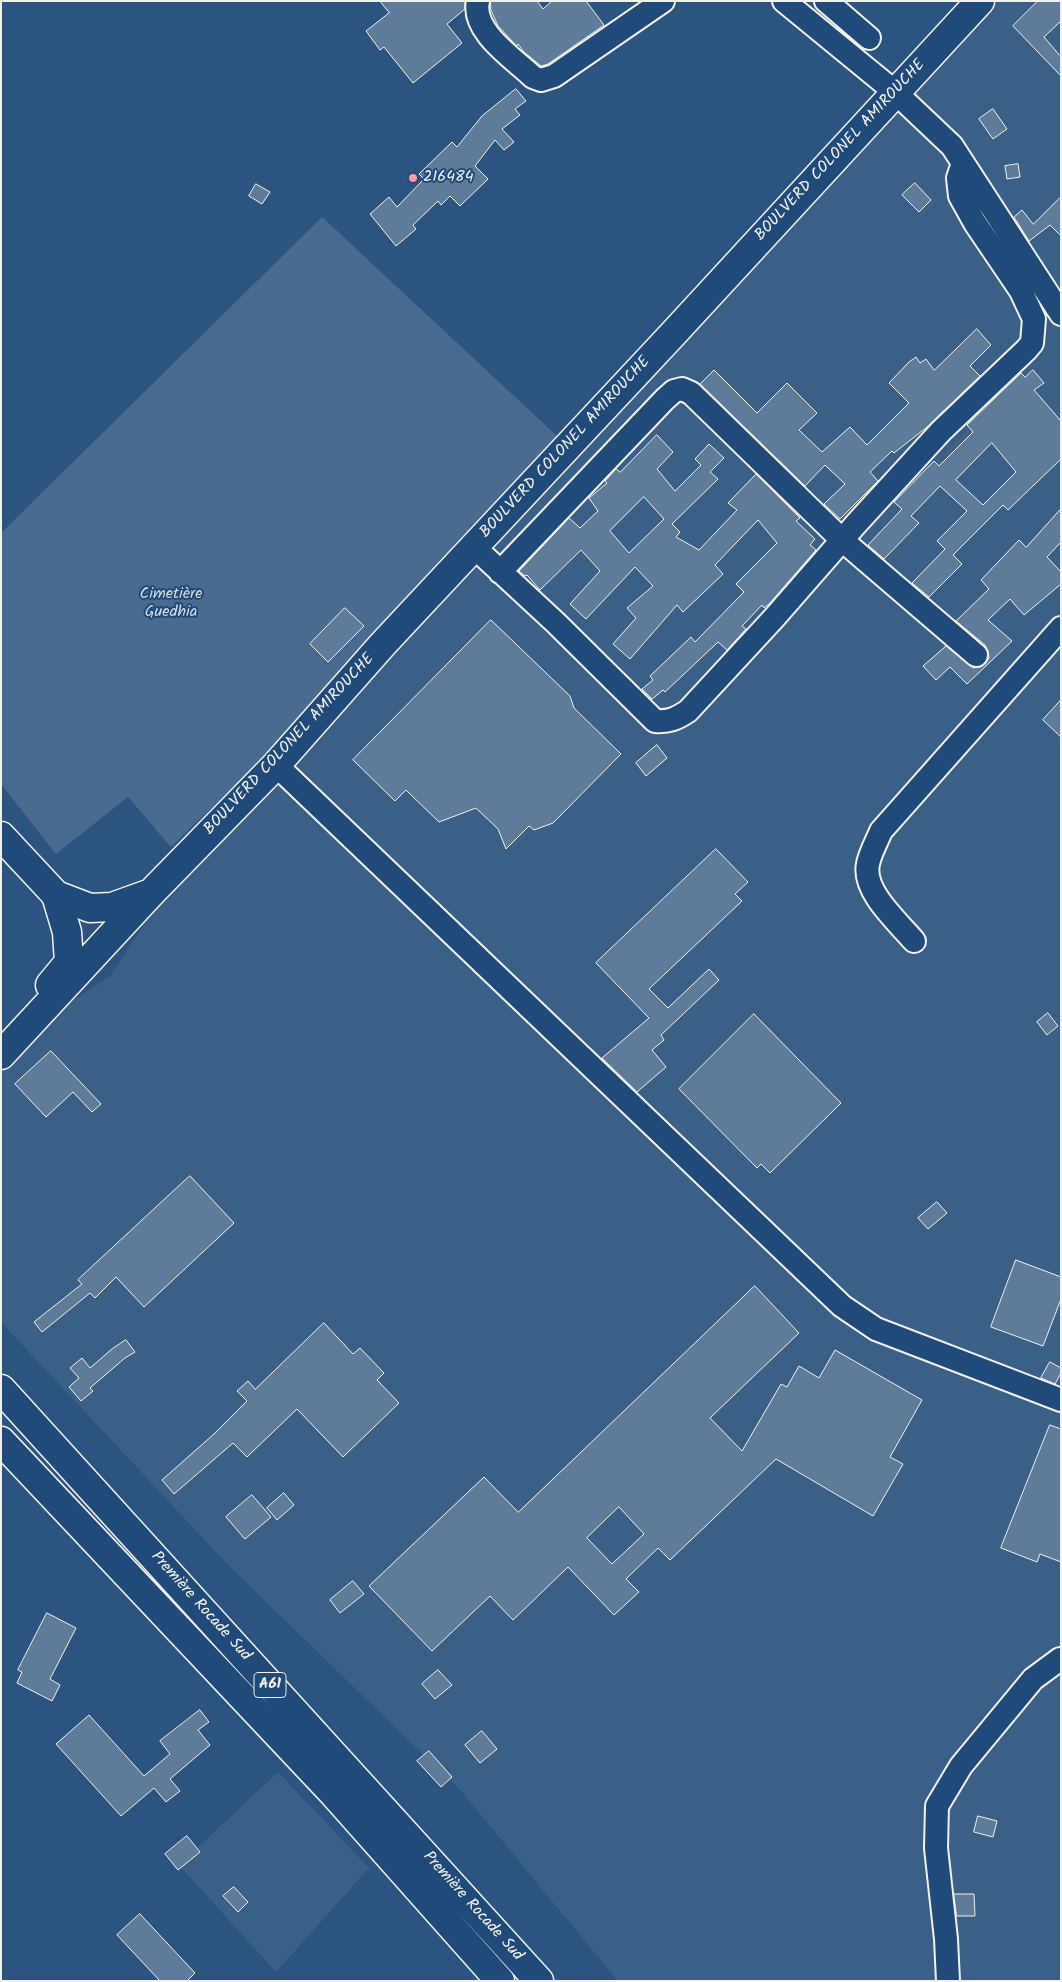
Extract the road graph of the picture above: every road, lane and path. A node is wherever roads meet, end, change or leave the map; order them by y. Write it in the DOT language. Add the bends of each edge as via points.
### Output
graph roads {
  1 [pos="478,1"];
  2 [pos="663,1"];
  3 [pos="784,1"];
  4 [pos="826,1"];
  5 [pos="980,1"];
  6 [pos="869,38"];
  7 [pos="894,92"];
  8 [pos="963,163"];
  9 [pos="1061,314"];
  10 [pos="842,540"];
  11 [pos="474,547"];
  12 [pos="500,572"];
  13 [pos="1061,628"];
  14 [pos="976,655"];
  15 [pos="276,765"];
  16 [pos="1,836"];
  17 [pos="151,893"];
  18 [pos="56,895"];
  19 [pos="914,941"];
  20 [pos="1,1038"];
  21 [pos="1,1055"];
  22 [pos="1,1389"];
  23 [pos="1061,1400"];
  24 [pos="1,1441"];
  25 [pos="1060,1659"];
  26 [pos="500,1981"];
  27 [pos="539,1981"];
  28 [pos="948,1981"];
  1 -- 2 [label="street" via="476,11 484,32 533,77 541,80 554,76"];
  3 -- 7 [label="street"];
  4 -- 6 [label="street"];
  5 -- 7 [label="main road, BOULVERD COLONEL AMIROUCHE"];
  7 -- 8 [label="street" via="952,146"];
  7 -- 11 [label="main road, BOULVERD COLONEL AMIROUCHE"];
  8 -- 9 [label="street"];
  8 -- 10 [label="street" via="958,178 960,196 1034,319 1032,343 941,431"];
  10 -- 12 [label="street" via="692,393 682,389 665,399"];
  10 -- 12 [label="street" via="688,711 676,720 666,722 656,721"];
  10 -- 14 [label="street"];
  11 -- 12 [label="street"];
  11 -- 15 [label="main road, BOULVERD COLONEL AMIROUCHE"];
  13 -- 19 [label="street" via="881,831 868,865 869,882 877,898"];
  15 -- 17 [label="main road, BOULVERD COLONEL AMIROUCHE"];
  15 -- 23 [label="street" via="842,1306 876,1328"];
  16 -- 18 [label="main road"];
  17 -- 18 [label="main road" via="112,907 90,908"];
  17 -- 21 [label="main road, BOULVERD COLONEL AMIROUCHE"];
  18 -- 20 [label="main road" via="67,932 68,962"];
  22 -- 27 [label="main road, Première Rocade Sud / A61"];
  24 -- 26 [label="main road, Première Rocade Sud / A61" via="333,1793"];
  25 -- 28 [label="street" via="1033,1679 961,1766 937,1806 936,1848"];
}
